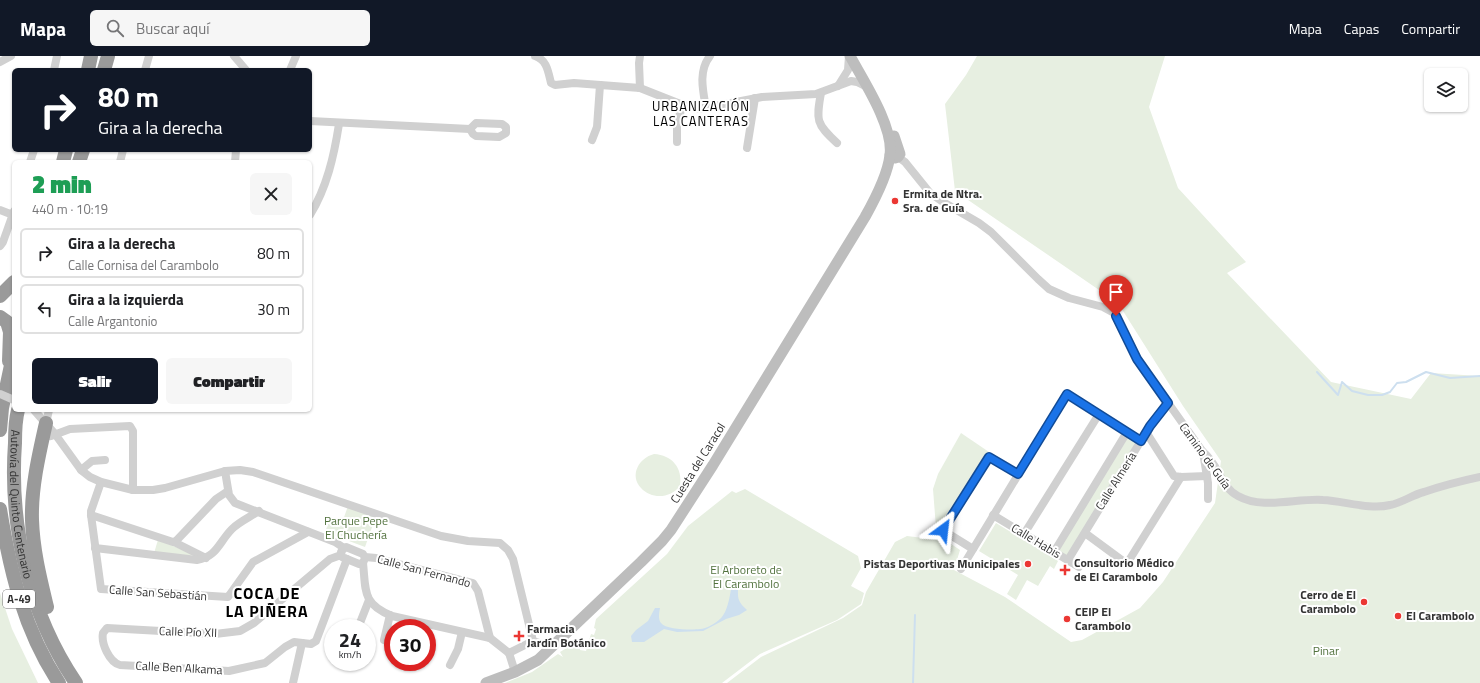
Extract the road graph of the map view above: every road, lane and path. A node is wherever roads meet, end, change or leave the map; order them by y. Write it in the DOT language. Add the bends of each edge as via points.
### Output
graph roads {
  1 [pos="11,56"];
  2 [pos="57,56"];
  3 [pos="91,56"];
  4 [pos="108,56"];
  5 [pos="149,56"];
  6 [pos="234,56"];
  7 [pos="296,56"];
  8 [pos="534,56"];
  9 [pos="640,56"];
  10 [pos="710,56"];
  11 [pos="850,56"];
  12 [pos="856,56"];
  13 [pos="0,62"];
  14 [pos="54,68"];
  15 [pos="88,68"];
  16 [pos="105,68"];
  17 [pos="146,68"];
  18 [pos="244,68"];
  19 [pos="291,68"];
  20 [pos="600,84"];
  21 [pos="838,86"];
  22 [pos="640,88"];
  23 [pos="867,88"];
  24 [pos="821,93"];
  25 [pos="755,98"];
  26 [pos="683,105"];
  27 [pos="706,108"];
  28 [pos="312,121"];
  29 [pos="339,124"];
  30 [pos="470,129"];
  31 [pos="592,140"];
  32 [pos="677,142"];
  33 [pos="837,143"];
  34 [pos="747,148"];
  35 [pos="896,153"];
  36 [pos="0,210"];
  37 [pos="312,211"];
  38 [pos="12,213"];
  39 [pos="12,216"];
  40 [pos="0,246"];
  41 [pos="12,284"];
  42 [pos="0,296"];
  43 [pos="0,317"];
  44 [pos="12,360"];
  45 [pos="10,369"];
  46 [pos="0,394"];
  47 [pos="12,399"];
  48 [pos="1168,403"];
  49 [pos="18,412"];
  50 [pos="47,414"];
  51 [pos="1099,414"];
  52 [pos="0,430"];
  53 [pos="1127,432"];
  54 [pos="1146,432"];
  55 [pos="56,434"];
  56 [pos="42,440"];
  57 [pos="1141,441"];
  58 [pos="1202,452"];
  59 [pos="105,460"];
  60 [pos="81,470"];
  61 [pos="225,472"];
  62 [pos="1018,474"];
  63 [pos="1206,476"];
  64 [pos="1181,477"];
  65 [pos="1480,478"];
  66 [pos="101,482"];
  67 [pos="133,490"];
  68 [pos="228,491"];
  69 [pos="1208,499"];
  70 [pos="0,509"];
  71 [pos="259,511"];
  72 [pos="91,515"];
  73 [pos="994,515"];
  74 [pos="308,532"];
  75 [pos="1085,533"];
  76 [pos="1024,534"];
  77 [pos="174,542"];
  78 [pos="95,548"];
  79 [pos="973,549"];
  80 [pos="1054,552"];
  81 [pos="344,554"];
  82 [pos="206,558"];
  83 [pos="364,560"];
  84 [pos="1068,560"];
  85 [pos="1079,567"];
  86 [pos="961,569"];
  87 [pos="369,600"];
  88 [pos="390,615"];
  89 [pos="362,619"];
  90 [pos="389,619"];
  91 [pos="401,619"];
  92 [pos="436,628"];
  93 [pos="462,632"];
  94 [pos="490,638"];
  95 [pos="533,641"];
  96 [pos="302,643"];
  97 [pos="553,647"];
  98 [pos="56,648"];
  99 [pos="509,653"];
  100 [pos="120,665"];
  101 [pos="450,665"];
  102 [pos="515,672"];
  103 [pos="59,683"];
  104 [pos="76,683"];
  105 [pos="293,683"];
  106 [pos="486,683"];
  1 -- 13 [label="street"];
  2 -- 14 [label="street"];
  3 -- 15 [label="highway"];
  4 -- 16 [label="highway"];
  5 -- 17 [label="street"];
  6 -- 18 [label="street"];
  7 -- 19 [label="street"];
  8 -- 20 [label="street" via="544,62 552,84"];
  9 -- 22 [label="street"];
  10 -- 27 [label="street" via="705,63 702,77"];
  11 -- 21 [label="street" via="848,70"];
  11 -- 23 [label="main road, Cuesta del Caracol"];
  12 -- 35 [label="main road" via="887,113"];
  20 -- 22 [label="street"];
  20 -- 31 [label="street" via="597,127"];
  21 -- 23 [label="street" via="851,81"];
  21 -- 24 [label="street"];
  22 -- 26 [label="street"];
  23 -- 35 [label="main road, Cuesta del Caracol"];
  24 -- 25 [label="street"];
  24 -- 33 [label="street" via="819,121 822,128"];
  25 -- 27 [label="street"];
  25 -- 34 [label="street"];
  26 -- 27 [label="street"];
  26 -- 32 [label="street" via="677,122"];
  28 -- 29 [label="street"];
  29 -- 30 [label="street"];
  29 -- 37 [label="street" via="326,180"];
  35 -- 48 [label="street, Camino de Guía" via="930,193 979,223 999,239 1049,289 1114,313 1137,359"];
  35 -- 97 [label="main road, Cuesta del Caracol" via="849,243 714,465 671,530 652,552"];
  36 -- 38 [label="street"];
  39 -- 40 [label="street"];
  41 -- 42 [label="highway"];
  43 -- 45 [label="highway" via="7,322 10,332"];
  44 -- 45 [label="highway, Autovía del Quinto Centenario"];
  45 -- 52 [label="highway, Autovía del Quinto Centenario"];
  46 -- 47 [label="street, bridge"];
  48 -- 54 [label="street, Calle Almería"];
  48 -- 58 [label="street, Camino de Guía"];
  49 -- 98 [label="highway, Autovía del Quinto Centenario / A-49" via="14,456 16,518 23,559 37,606"];
  50 -- 55 [label="street"];
  50 -- 56 [label="highway"];
  51 -- 53 [label="street"];
  51 -- 62 [label="street" via="1067,394"];
  51 -- 76 [label="street"];
  53 -- 57 [label="street"];
  53 -- 80 [label="street, Calle Almería"];
  54 -- 57 [label="street, Calle Almería"];
  54 -- 64 [label="street" via="1173,474"];
  55 -- 56 [label="street"];
  55 -- 60 [label="street"];
  55 -- 67 [label="street" via="70,429 130,426 133,431"];
  56 -- 98 [label="highway" via="32,518 40,578"];
  57 -- 75 [label="street, Calle Almería"];
  58 -- 63 [label="street"];
  58 -- 65 [label="street, Camino de Guía" via="1212,461 1232,492 1244,499 1259,502 1322,500 1381,506 1423,492"];
  59 -- 60 [label="street" via="92,461"];
  60 -- 66 [label="street"];
  61 -- 67 [label="street" via="159,490"];
  61 -- 68 [label="street"];
  61 -- 95 [label="street" via="240,470 258,473 441,536 503,544 512,560"];
  62 -- 73 [label="street"];
  62 -- 79 [label="street" via="989,457 943,528"];
  63 -- 64 [label="street"];
  63 -- 69 [label="street"];
  64 -- 75 [label="street" via="1130,561 1126,563"];
  66 -- 67 [label="street"];
  66 -- 72 [label="street"];
  68 -- 71 [label="street" via="233,501"];
  68 -- 77 [label="street" via="218,497"];
  70 -- 103 [label="highway, Autovía del Quinto Centenario / A-49" via="17,593 33,633"];
  71 -- 74 [label="street"];
  71 -- 82 [label="street" via="234,527"];
  72 -- 77 [label="street"];
  72 -- 78 [label="street"];
  73 -- 76 [label="street, Calle Habis"];
  73 -- 79 [label="street"];
  74 -- 78 [label="street, Calle San Sebastián" via="253,562 228,597 101,589"];
  74 -- 81 [label="street" via="335,542"];
  75 -- 84 [label="street, Calle Almería"];
  76 -- 80 [label="street, Calle Habis"];
  77 -- 82 [label="street"];
  78 -- 82 [label="street" via="197,560"];
  79 -- 86 [label="street"];
  80 -- 84 [label="street, Calle Habis"];
  81 -- 83 [label="street" via="359,564"];
  81 -- 83 [label="street" via="346,548 363,554"];
  81 -- 96 [label="street, Calle Ben Alkama" via="317,640 311,644"];
  81 -- 100 [label="street, Calle Pío XII" via="330,559 254,623 240,631 214,634 105,629 103,642 112,660"];
  83 -- 87 [label="street"];
  83 -- 94 [label="street, Calle San Fernando" via="473,583 478,591"];
  84 -- 85 [label="street, Calle Habis"];
  87 -- 88 [label="street" via="375,607"];
  87 -- 89 [label="street"];
  88 -- 90 [label="street"];
  88 -- 91 [label="street"];
  92 -- 93 [label="street"];
  93 -- 94 [label="street"];
  93 -- 101 [label="street" via="458,649"];
  94 -- 99 [label="street"];
  95 -- 97 [label="street"];
  95 -- 99 [label="street"];
  96 -- 100 [label="street, Calle Ben Alkama" via="290,643 265,663 229,671"];
  96 -- 105 [label="street"];
  97 -- 102 [label="main road, Cuesta del Caracol" via="534,663"];
  98 -- 104 [label="highway, Autovía del Quinto Centenario / A-49"];
  99 -- 102 [label="street"];
  102 -- 106 [label="main road, Cuesta del Caracol"];
}
